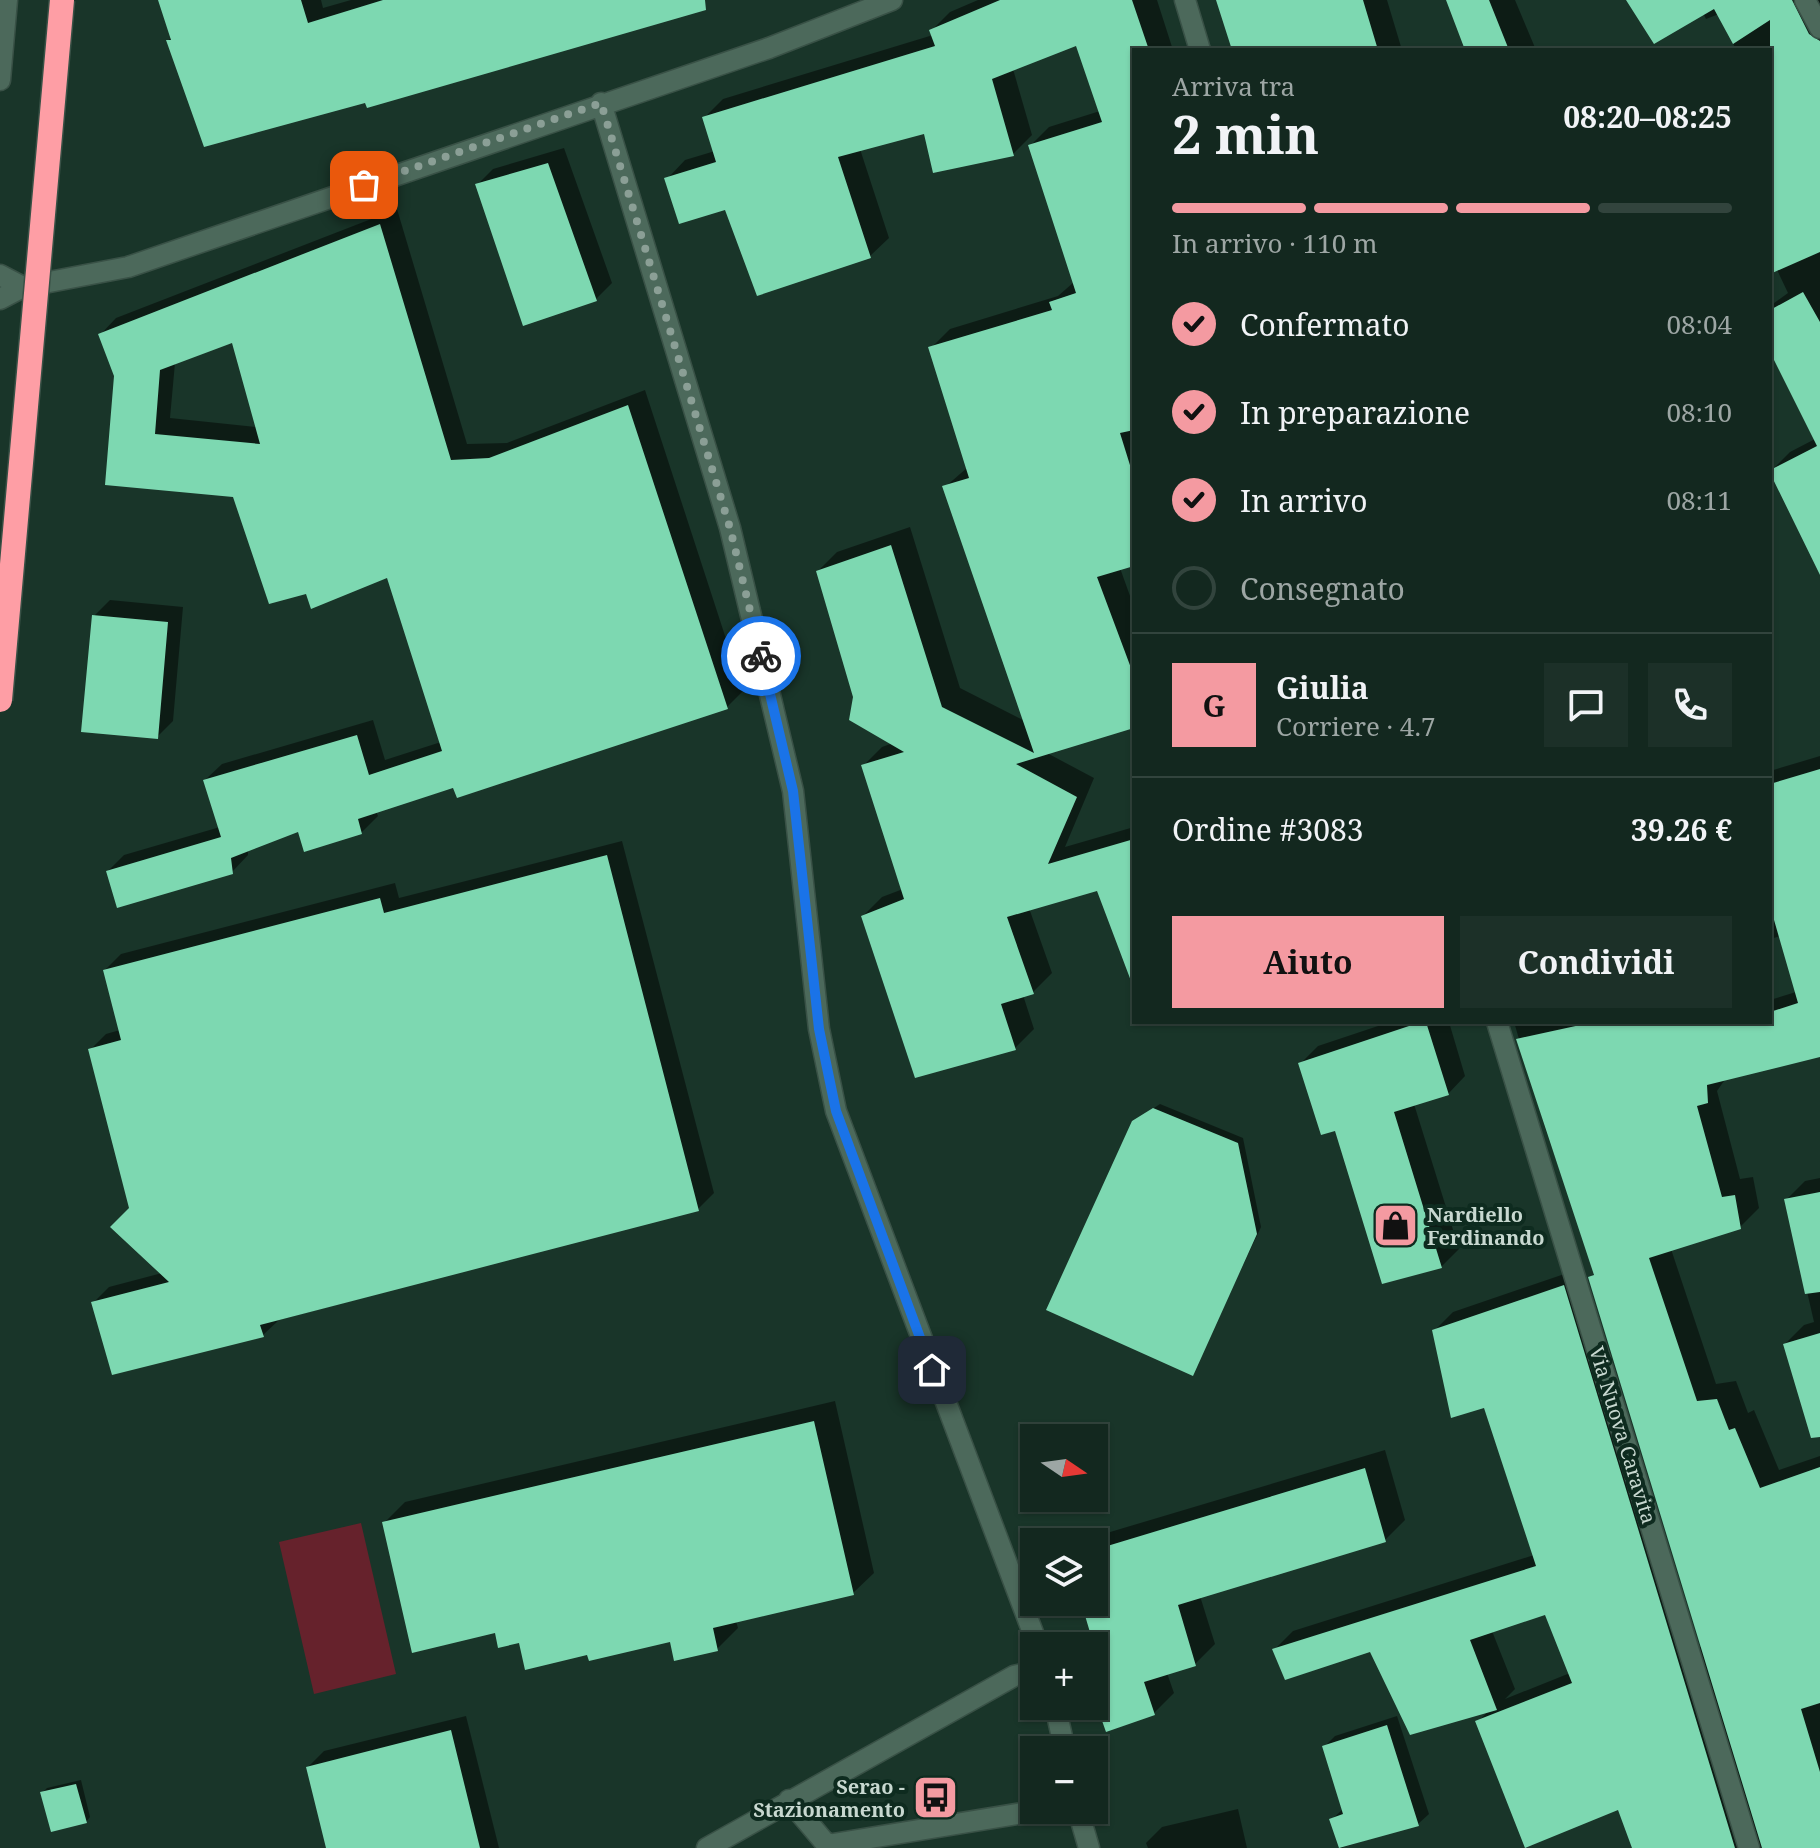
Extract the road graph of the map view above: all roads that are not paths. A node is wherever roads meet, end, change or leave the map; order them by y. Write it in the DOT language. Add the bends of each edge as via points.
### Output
graph roads {
  1 [pos="7,0"];
  2 [pos="62,0"];
  3 [pos="892,0"];
  4 [pos="1185,0"];
  5 [pos="1805,0"];
  6 [pos="1820,28"];
  7 [pos="1199,48"];
  8 [pos="0,80"];
  9 [pos="601,103"];
  10 [pos="0,275"];
  11 [pos="23,287"];
  12 [pos="0,299"];
  13 [pos="0,700"];
  14 [pos="1498,1024"];
  15 [pos="1033,1632"];
  16 [pos="1020,1674"];
  17 [pos="789,1800"];
  18 [pos="1020,1813"];
  19 [pos="1082,1824"];
  20 [pos="707,1848"];
  21 [pos="1089,1848"];
  22 [pos="1749,1848"];
  1 -- 8 [label="street"];
  2 -- 13 [label="highway, bridge"];
  3 -- 9 [label="street" via="823,29"];
  4 -- 7 [label="street"];
  5 -- 6 [label="street"];
  9 -- 11 [label="street" via="128,267"];
  9 -- 15 [label="street" via="730,528 793,791 819,1029 836,1111"];
  10 -- 11 [label="street"];
  11 -- 12 [label="street"];
  14 -- 22 [label="street, Via Nuova Caravita"];
  16 -- 17 [label="street"];
  17 -- 18 [label="street" via="827,1845"];
  17 -- 20 [label="street"];
  19 -- 21 [label="street"];
}
